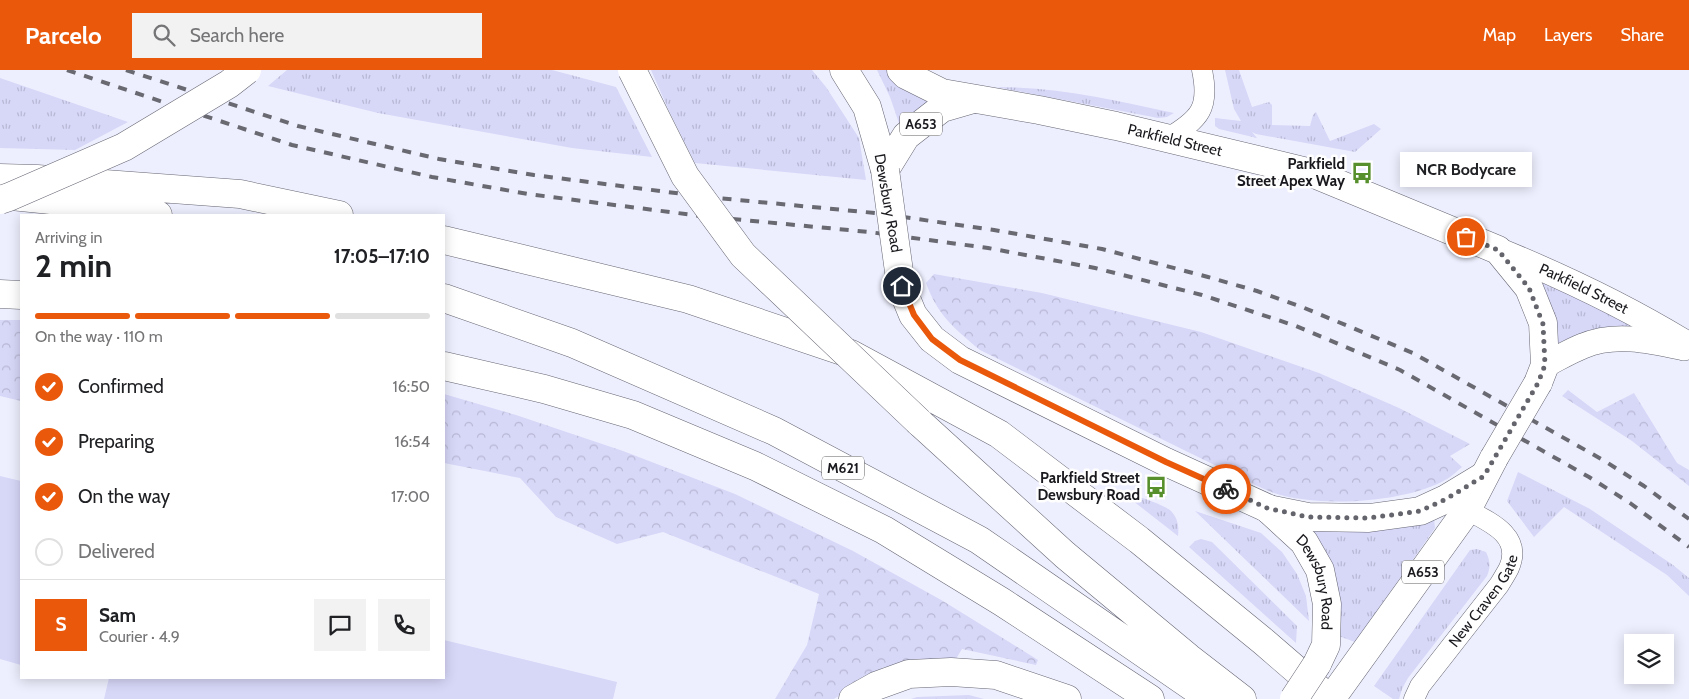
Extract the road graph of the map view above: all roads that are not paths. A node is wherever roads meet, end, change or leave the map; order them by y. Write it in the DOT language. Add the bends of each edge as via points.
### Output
graph roads {
  1 [pos="247,70"];
  2 [pos="632,70"];
  3 [pos="844,70"];
  4 [pos="901,70"];
  5 [pos="1202,70"];
  6 [pos="974,99"];
  7 [pos="1168,138"];
  8 [pos="885,170"];
  9 [pos="0,178"];
  10 [pos="0,195"];
  11 [pos="0,200"];
  12 [pos="154,214"];
  13 [pos="334,214"];
  14 [pos="445,240"];
  15 [pos="1498,250"];
  16 [pos="0,294"];
  17 [pos="20,295"];
  18 [pos="445,298"];
  19 [pos="1689,347"];
  20 [pos="445,366"];
  21 [pos="1541,374"];
  22 [pos="1489,467"];
  23 [pos="1267,508"];
  24 [pos="1467,510"];
  25 [pos="1335,693"];
  26 [pos="853,699"];
  27 [pos="1067,699"];
  28 [pos="1150,699"];
  29 [pos="1210,699"];
  30 [pos="1242,699"];
  31 [pos="1294,699"];
  32 [pos="1414,699"];
  1 -- 11 [label="main road, bridge" via="124,147"];
  2 -- 30 [label="main road, bridge" via="684,176 743,255 1065,555"];
  3 -- 8 [label="main road, Dewsbury Road / A653" via="867,107"];
  4 -- 6 [label="main road, Parkfield Street / A653" via="942,93"];
  5 -- 7 [label="street" via="1206,100 1199,114"];
  6 -- 7 [label="main road, Parkfield Street / A653"];
  6 -- 8 [label="main road, A653" via="942,108 906,136"];
  7 -- 15 [label="main road, Parkfield Street / A653" via="1312,172"];
  8 -- 23 [label="main road, Dewsbury Road / A653, bridge" via="902,286 914,315 932,339 960,360"];
  9 -- 13 [label="main road" via="240,194"];
  10 -- 12 [label="main road" via="130,208"];
  14 -- 25 [label="main road" via="688,300 851,354 999,434 1139,540 1264,642"];
  15 -- 19 [label="street, Parkfield Street" via="1655,324"];
  15 -- 21 [label="main road, A653" via="1529,288 1543,324"];
  16 -- 17 [label="main road"];
  18 -- 29 [label="main road, M621" via="572,343 774,431 979,540"];
  19 -- 21 [label="street, Parkfield Street" via="1638,340 1608,340 1584,346"];
  20 -- 28 [label="main road, M621" via="544,389 633,416 755,466 884,530 1002,602"];
  21 -- 22 [label="main road, A653, bridge"];
  22 -- 23 [label="main road, A653" via="1446,499 1420,511 1369,518 1308,517"];
  22 -- 24 [label="main road, A653"];
  23 -- 31 [label="main road, Dewsbury Road / A653, bridge" via="1304,542 1320,570 1327,604 1326,644"];
  24 -- 25 [label="main road, A653"];
  24 -- 32 [label="street, New Craven Gate" via="1500,529 1509,540 1509,567 1499,585 1420,686"];
  26 -- 27 [label="main road" via="909,674 951,672 996,675"];
}
